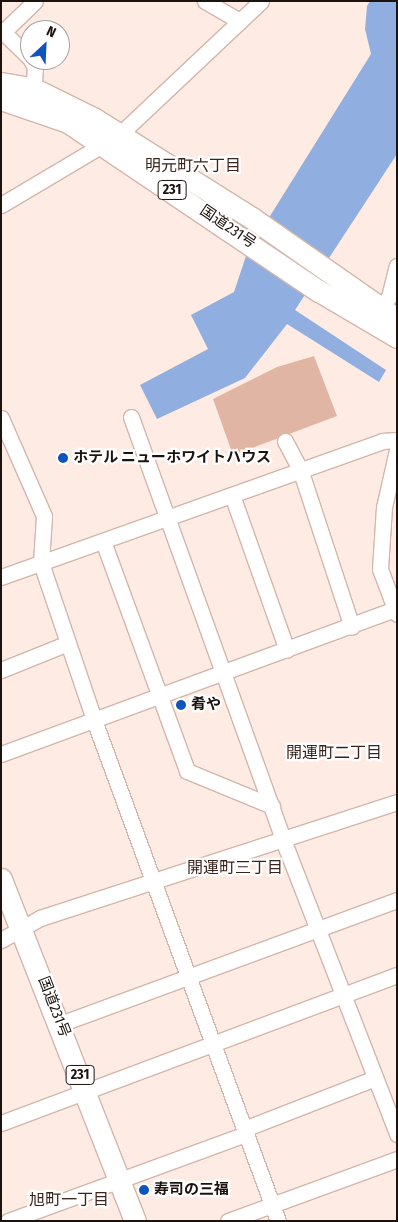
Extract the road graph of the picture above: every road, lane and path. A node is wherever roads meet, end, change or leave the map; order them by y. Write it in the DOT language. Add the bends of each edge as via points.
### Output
graph roads {
  1 [pos="35,1"];
  2 [pos="204,1"];
  3 [pos="261,1"];
  4 [pos="239,21"];
  5 [pos="2,32"];
  6 [pos="20,49"];
  7 [pos="35,70"];
  8 [pos="1,83"];
  9 [pos="33,98"];
  10 [pos="1,99"];
  11 [pos="111,139"];
  12 [pos="1,205"];
  13 [pos="246,227"];
  14 [pos="397,266"];
  15 [pos="388,313"];
  16 [pos="397,337"];
  17 [pos="131,417"];
  18 [pos="2,422"];
  19 [pos="397,440"];
  20 [pos="285,441"];
  21 [pos="397,450"];
  22 [pos="300,469"];
  23 [pos="232,495"];
  24 [pos="167,517"];
  25 [pos="103,541"];
  26 [pos="41,563"];
  27 [pos="1,577"];
  28 [pos="396,611"];
  29 [pos="352,627"];
  30 [pos="68,643"];
  31 [pos="287,650"];
  32 [pos="1,670"];
  33 [pos="224,673"];
  34 [pos="159,696"];
  35 [pos="94,720"];
  36 [pos="1,754"];
  37 [pos="397,802"];
  38 [pos="272,806"];
  39 [pos="283,838"];
  40 [pos="1,879"];
  41 [pos="152,881"];
  42 [pos="397,900"];
  43 [pos="23,930"];
  44 [pos="318,930"];
  45 [pos="1,940"];
  46 [pos="397,975"];
  47 [pos="188,978"];
  48 [pos="342,995"];
  49 [pos="60,1024"];
  50 [pos="213,1045"];
  51 [pos="373,1079"];
  52 [pos="86,1091"];
  53 [pos="1,1123"];
  54 [pos="245,1132"];
  55 [pos="397,1134"];
  56 [pos="397,1159"];
  57 [pos="120,1179"];
  58 [pos="272,1204"];
  59 [pos="8,1221"];
  60 [pos="135,1221"];
  61 [pos="228,1221"];
  62 [pos="278,1221"];
  1 -- 5 [label="street"];
  2 -- 4 [label="street"];
  3 -- 4 [label="street"];
  4 -- 11 [label="street"];
  5 -- 6 [label="street"];
  7 -- 9 [label="street"];
  8 -- 9 [label="highway, 国道231号 / 231"];
  9 -- 10 [label="highway, 国道231号 / 231"];
  9 -- 11 [label="highway, 国道231号 / 231" via="65,103"];
  11 -- 12 [label="street"];
  11 -- 13 [label="highway, 国道231号 / 231"];
  13 -- 15 [label="highway, 国道231号 / 231" via="330,272"];
  13 -- 16 [label="highway, 国道231号 / 231" via="319,291"];
  14 -- 15 [label="street"];
  17 -- 24 [label="street"];
  18 -- 26 [label="street" via="44,516"];
  19 -- 22 [label="street" via="382,441"];
  20 -- 22 [label="street"];
  21 -- 28 [label="street" via="384,507 380,568"];
  22 -- 23 [label="street"];
  22 -- 29 [label="street"];
  23 -- 24 [label="street"];
  23 -- 31 [label="street"];
  24 -- 25 [label="street"];
  24 -- 33 [label="street"];
  25 -- 26 [label="street"];
  25 -- 34 [label="street"];
  26 -- 27 [label="street"];
  26 -- 30 [label="street"];
  28 -- 29 [label="street"];
  29 -- 31 [label="street"];
  30 -- 32 [label="street"];
  30 -- 35 [label="street"];
  31 -- 33 [label="street"];
  33 -- 34 [label="street"];
  33 -- 38 [label="street"];
  34 -- 35 [label="street"];
  34 -- 38 [label="street" via="187,771"];
  35 -- 36 [label="street"];
  35 -- 41 [label="street"];
  37 -- 39 [label="street"];
  38 -- 39 [label="street"];
  39 -- 41 [label="street"];
  39 -- 44 [label="street"];
  40 -- 43 [label="highway, 国道231号 / 231"];
  41 -- 43 [label="street" via="40,918"];
  41 -- 47 [label="street"];
  42 -- 44 [label="street"];
  43 -- 45 [label="street"];
  43 -- 49 [label="highway, 国道231号 / 231"];
  44 -- 47 [label="street"];
  44 -- 48 [label="street"];
  46 -- 48 [label="street"];
  47 -- 49 [label="street"];
  47 -- 50 [label="street"];
  48 -- 50 [label="street"];
  48 -- 51 [label="street"];
  49 -- 52 [label="highway, 国道231号 / 231"];
  50 -- 52 [label="street"];
  50 -- 54 [label="street"];
  51 -- 54 [label="street"];
  51 -- 55 [label="street"];
  52 -- 53 [label="street"];
  52 -- 57 [label="highway, 国道231号 / 231"];
  54 -- 57 [label="street"];
  54 -- 58 [label="street"];
  56 -- 58 [label="street"];
  57 -- 59 [label="street"];
  57 -- 60 [label="highway, 国道231号 / 231"];
  58 -- 61 [label="street"];
  58 -- 62 [label="street"];
}
